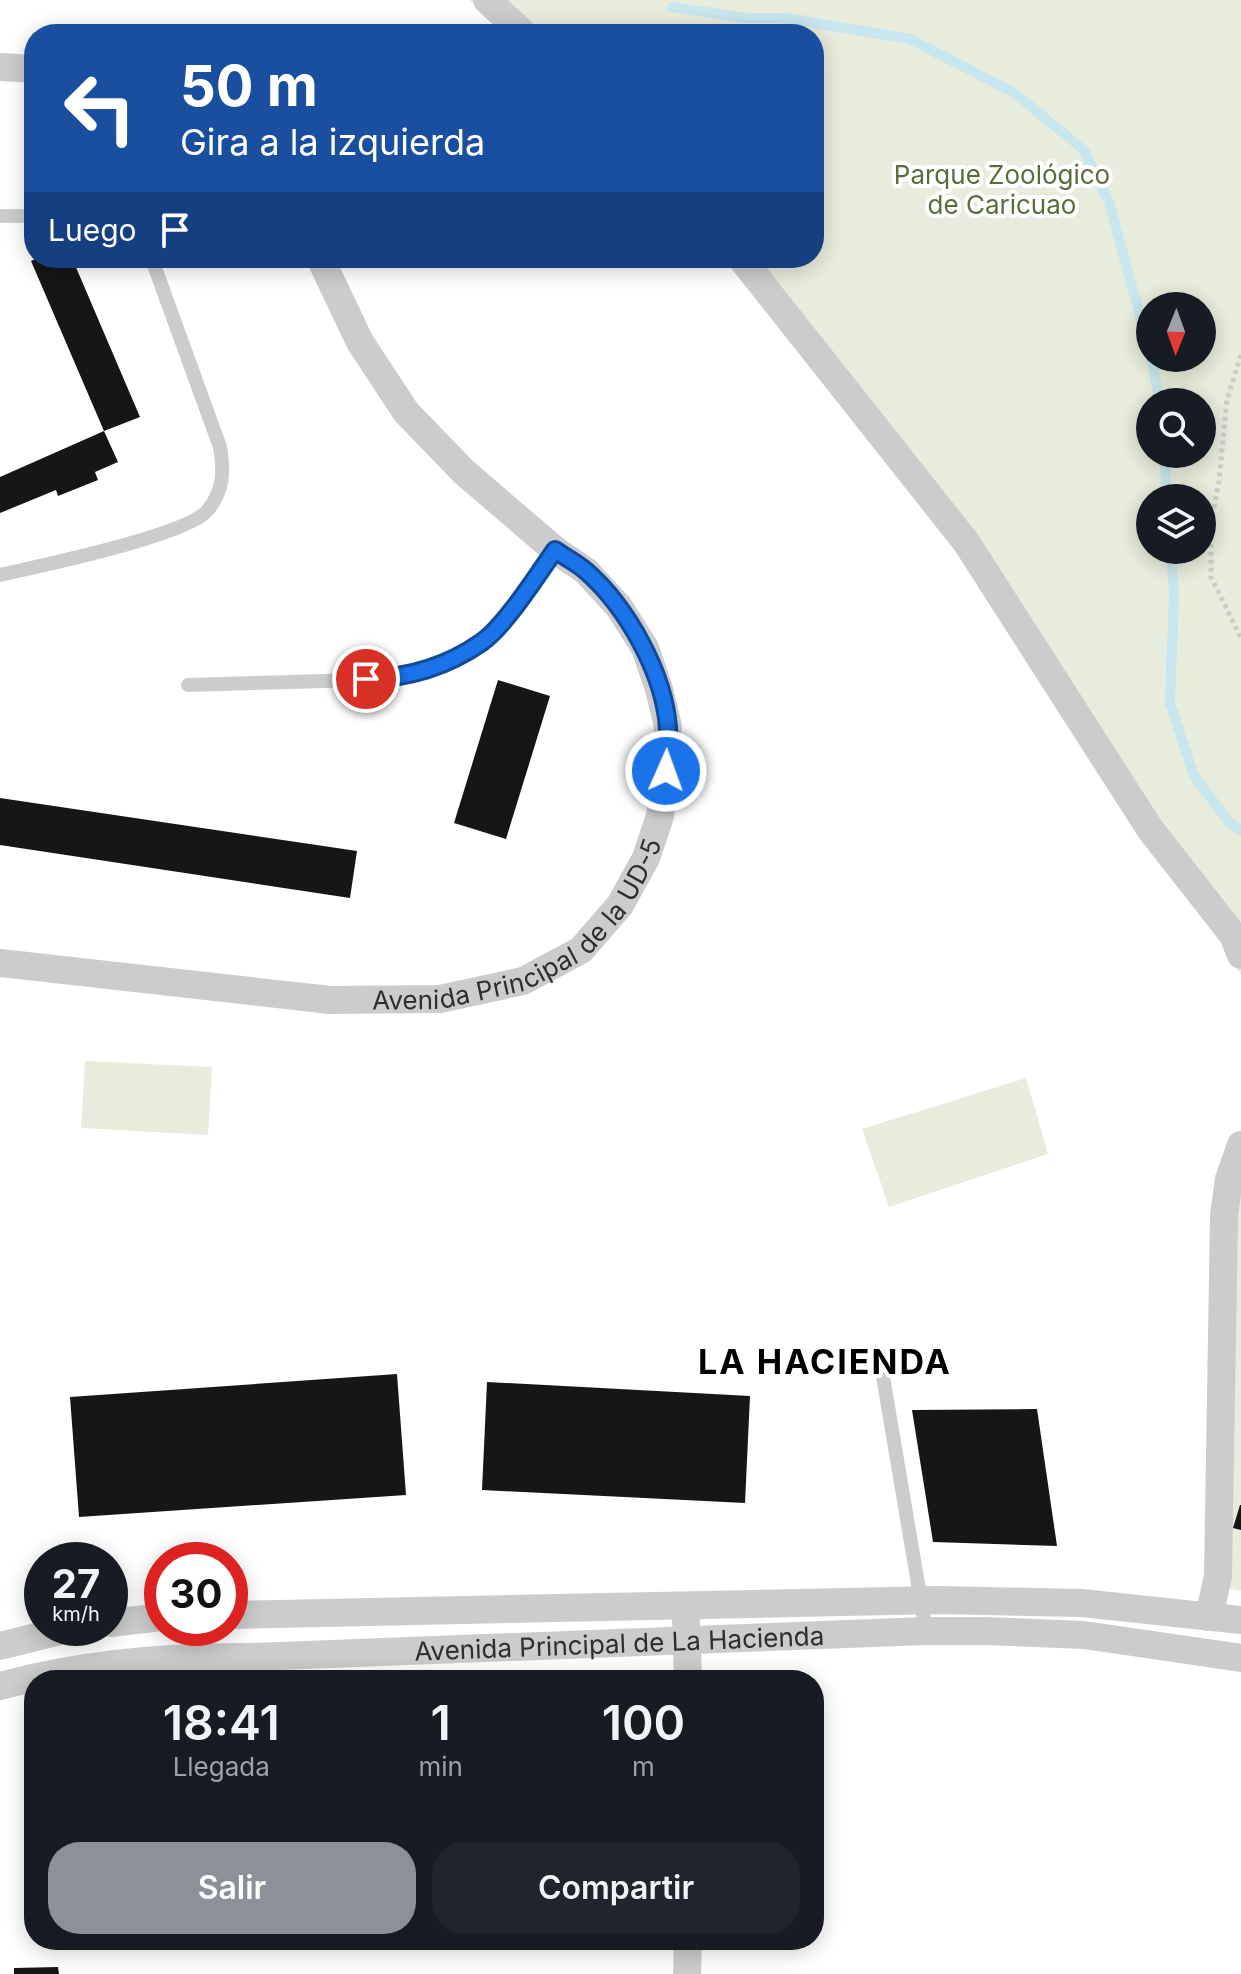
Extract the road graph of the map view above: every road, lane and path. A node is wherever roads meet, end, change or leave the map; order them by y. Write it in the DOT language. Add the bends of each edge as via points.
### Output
graph roads {
  1 [pos="487,0"];
  2 [pos="513,24"];
  3 [pos="0,67"];
  4 [pos="24,68"];
  5 [pos="0,216"];
  6 [pos="24,216"];
  7 [pos="155,268"];
  8 [pos="325,268"];
  9 [pos="749,268"];
  10 [pos="1241,355"];
  11 [pos="555,550"];
  12 [pos="0,575"];
  13 [pos="1241,638"];
  14 [pos="188,685"];
  15 [pos="1241,955"];
  16 [pos="0,963"];
  17 [pos="1241,1145"];
  18 [pos="879,1353"];
  19 [pos="920,1600"];
  20 [pos="685,1605"];
  21 [pos="248,1615"];
  22 [pos="1209,1617"];
  23 [pos="1241,1620"];
  24 [pos="926,1631"];
  25 [pos="24,1640"];
  26 [pos="687,1641"];
  27 [pos="0,1646"];
  28 [pos="1241,1658"];
  29 [pos="68,1670"];
  30 [pos="688,1670"];
  31 [pos="24,1680"];
  32 [pos="0,1686"];
  33 [pos="688,1950"];
  34 [pos="687,1974"];
  1 -- 2 [label="street"];
  3 -- 4 [label="street"];
  5 -- 6 [label="lane"];
  7 -- 12 [label="lane" via="220,447 225,474 216,497 206,513 182,526"];
  8 -- 11 [label="street, Avenida Principal de la UD-5" via="360,342 406,412 464,472"];
  9 -- 15 [label="street" via="966,542 1150,829 1233,935"];
  10 -- 13 [label="path" via="1227,399 1211,522 1211,577"];
  11 -- 14 [label="lane" via="484,642 432,669 396,679"];
  11 -- 16 [label="street, Avenida Principal de la UD-5" via="586,571 619,607 645,648 668,726 660,816 646,858 620,905 581,950 523,981 440,999 330,1000"];
  17 -- 22 [label="street" via="1224,1216 1218,1576"];
  18 -- 19 [label="lane"];
  19 -- 20 [label="street, Avenida Principal de La Hacienda"];
  19 -- 22 [label="street, Avenida Principal de La Hacienda" via="1082,1603"];
  19 -- 24 [label="lane"];
  20 -- 21 [label="street, Avenida Principal de La Hacienda"];
  20 -- 26 [label="street"];
  22 -- 23 [label="street, Avenida Principal de La Hacienda"];
  24 -- 26 [label="street, Avenida Principal de La Hacienda"];
  24 -- 28 [label="street, Avenida Principal de La Hacienda" via="1084,1635"];
  25 -- 27 [label="street"];
  26 -- 29 [label="street, Avenida Principal de La Hacienda" via="183,1656"];
  26 -- 30 [label="street"];
  31 -- 32 [label="street, Avenida Principal de La Hacienda"];
  33 -- 34 [label="street"];
}
